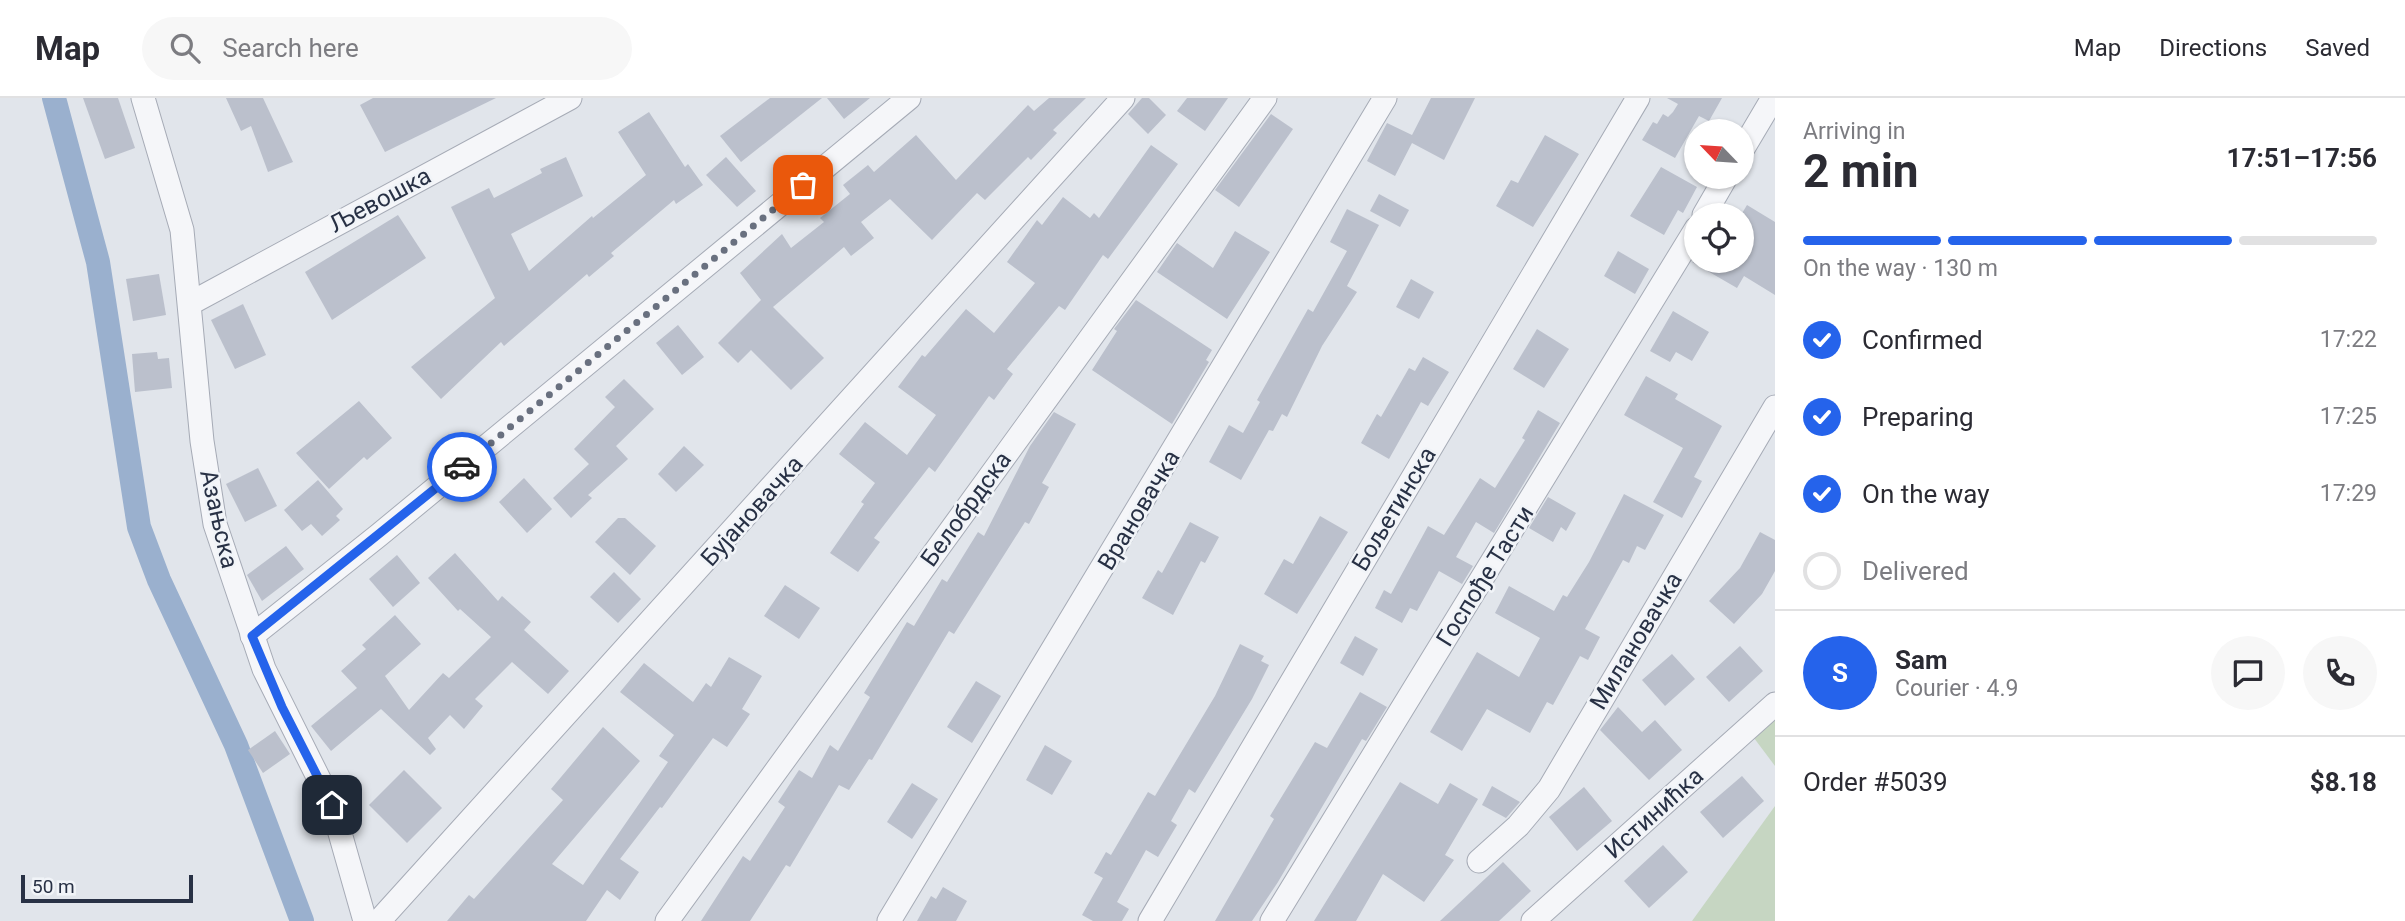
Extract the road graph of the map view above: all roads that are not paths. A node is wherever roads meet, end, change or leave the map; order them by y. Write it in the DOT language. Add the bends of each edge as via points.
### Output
graph roads {
  1 [pos="144,98"];
  2 [pos="570,98"];
  3 [pos="909,98"];
  4 [pos="1123,98"];
  5 [pos="1265,98"];
  6 [pos="1385,98"];
  7 [pos="1638,98"];
  8 [pos="1773,98"];
  9 [pos="1754,130"];
  10 [pos="1684,249"];
  11 [pos="191,303"];
  12 [pos="1775,407"];
  13 [pos="252,636"];
  14 [pos="1775,704"];
  15 [pos="1479,861"];
  16 [pos="365,921"];
  17 [pos="379,921"];
  18 [pos="667,921"];
  19 [pos="889,921"];
  20 [pos="1150,921"];
  21 [pos="1272,921"];
  22 [pos="1533,921"];
  1 -- 11 [label="street, Азањска" via="182,230"];
  2 -- 11 [label="street, Љевошка"];
  3 -- 13 [label="street"];
  4 -- 17 [label="street, Бујановачка"];
  5 -- 18 [label="street, Белобрдска"];
  6 -- 19 [label="street, Врановачка"];
  7 -- 20 [label="street, Бољетинска"];
  8 -- 9 [label="street"];
  10 -- 21 [label="street, Госпође Тасти"];
  11 -- 13 [label="street, Азањска" via="207,482 215,524"];
  12 -- 15 [label="street, Милановачка" via="1549,789 1518,827"];
  13 -- 16 [label="street, Азањска" via="332,805"];
  14 -- 22 [label="street, Истинићка"];
}
